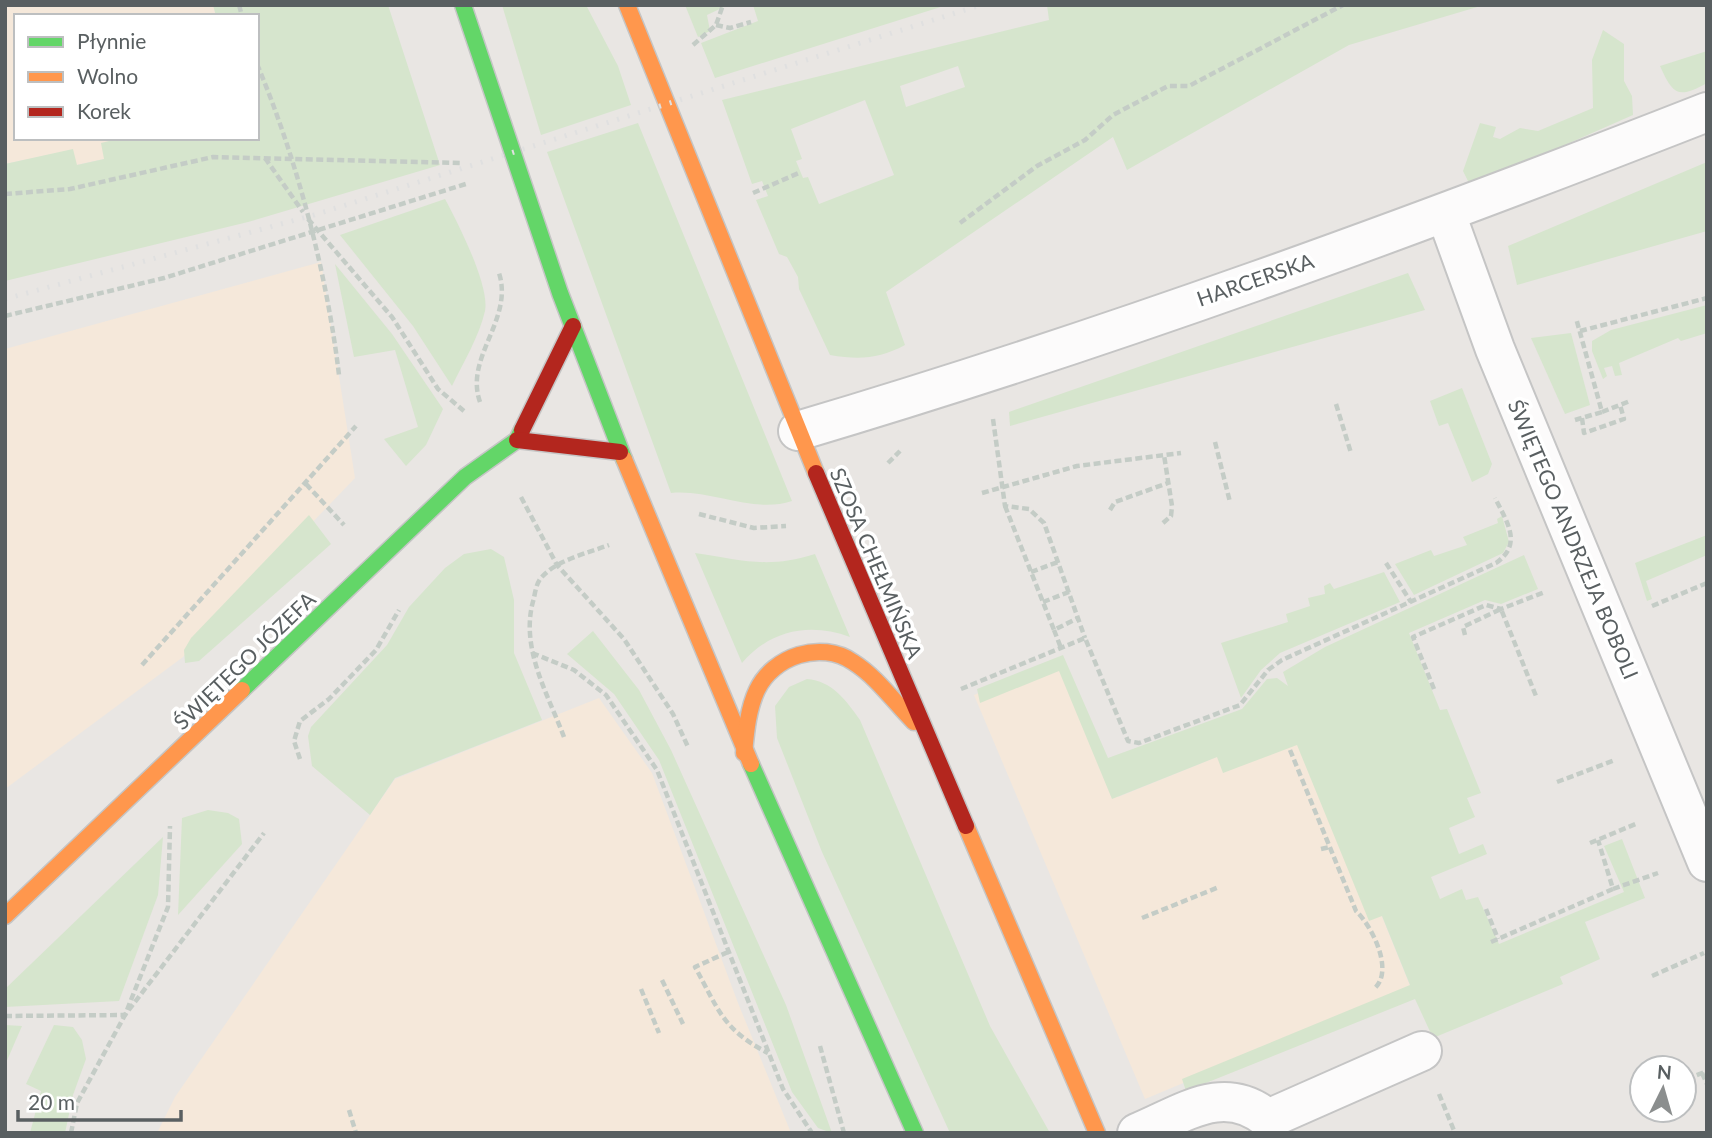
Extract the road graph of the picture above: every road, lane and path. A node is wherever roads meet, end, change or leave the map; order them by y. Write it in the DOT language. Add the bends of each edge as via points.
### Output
graph roads {
  1 [pos="463,5"];
  2 [pos="627,5"];
  3 [pos="723,5"];
  4 [pos="1343,5"];
  5 [pos="751,22"];
  6 [pos="716,25"];
  7 [pos="689,48"];
  8 [pos="259,70"];
  9 [pos="1707,112"];
  10 [pos="458,149"];
  11 [pos="265,158"];
  12 [pos="290,158"];
  13 [pos="462,163"];
  14 [pos="464,169"];
  15 [pos="801,172"];
  16 [pos="467,176"];
  17 [pos="469,183"];
  18 [pos="765,187"];
  19 [pos="5,194"];
  20 [pos="473,196"];
  21 [pos="1446,214"];
  22 [pos="306,217"];
  23 [pos="960,223"];
  24 [pos="318,231"];
  25 [pos="310,234"];
  26 [pos="498,271"];
  27 [pos="1707,298"];
  28 [pos="5,316"];
  29 [pos="1576,318"];
  30 [pos="573,326"];
  31 [pos="1580,331"];
  32 [pos="340,376"];
  33 [pos="1630,401"];
  34 [pos="1336,404"];
  35 [pos="1620,405"];
  36 [pos="992,408"];
  37 [pos="464,411"];
  38 [pos="1602,412"];
  39 [pos="1582,418"];
  40 [pos="1576,420"];
  41 [pos="356,426"];
  42 [pos="798,431"];
  43 [pos="517,440"];
  44 [pos="1215,442"];
  45 [pos="621,452"];
  46 [pos="498,453"];
  47 [pos="1181,453"];
  48 [pos="1351,453"];
  49 [pos="1164,455"];
  50 [pos="306,484"];
  51 [pos="1168,484"];
  52 [pos="1001,488"];
  53 [pos="982,493"];
  54 [pos="1496,498"];
  55 [pos="1230,502"];
  56 [pos="1005,506"];
  57 [pos="1110,510"];
  58 [pos="1163,523"];
  59 [pos="352,535"];
  60 [pos="1058,562"];
  61 [pos="1386,562"];
  62 [pos="1031,572"];
  63 [pos="1707,583"];
  64 [pos="1069,592"];
  65 [pos="1541,593"];
  66 [pos="1042,601"];
  67 [pos="404,602"];
  68 [pos="1411,602"];
  69 [pos="1654,605"];
  70 [pos="1501,609"];
  71 [pos="1078,618"];
  72 [pos="1054,630"];
  73 [pos="1465,635"];
  74 [pos="1085,638"];
  75 [pos="1061,648"];
  76 [pos="532,653"];
  77 [pos="142,665"];
  78 [pos="1434,690"];
  79 [pos="957,691"];
  80 [pos="1536,696"];
  81 [pos="930,738"];
  82 [pos="1290,750"];
  83 [pos="689,751"];
  84 [pos="744,753"];
  85 [pos="300,759"];
  86 [pos="1611,762"];
  87 [pos="1557,782"];
  88 [pos="170,818"];
  89 [pos="1636,824"];
  90 [pos="264,832"];
  91 [pos="1598,840"];
  92 [pos="1590,843"];
  93 [pos="1330,847"];
  94 [pos="1321,849"];
  95 [pos="1707,862"];
  96 [pos="1657,873"];
  97 [pos="1219,887"];
  98 [pos="1613,889"];
  99 [pos="1486,909"];
  100 [pos="5,916"];
  101 [pos="1142,918"];
  102 [pos="1498,939"];
  103 [pos="1491,942"];
  104 [pos="728,952"];
  105 [pos="1704,953"];
  106 [pos="1652,976"];
  107 [pos="662,980"];
  108 [pos="1375,988"];
  109 [pos="641,989"];
  110 [pos="125,1015"];
  111 [pos="5,1016"];
  112 [pos="683,1024"];
  113 [pos="659,1033"];
  114 [pos="818,1038"];
  115 [pos="1422,1051"];
  116 [pos="768,1053"];
  117 [pos="1704,1072"];
  118 [pos="1707,1084"];
  119 [pos="349,1110"];
  120 [pos="1270,1126"];
  121 [pos="71,1133"];
  122 [pos="356,1133"];
  123 [pos="812,1133"];
  124 [pos="844,1133"];
  125 [pos="915,1133"];
  126 [pos="1097,1133"];
  127 [pos="1137,1133"];
  1 -- 30 [label="main road" via="509,153"];
  2 -- 42 [label="main road, SZOSA CHEŁMIŃSKA"];
  3 -- 6 [label="path"];
  4 -- 23 [label="path" via="1189,86 1168,86 1113,115 1084,140 1037,166"];
  5 -- 6 [label="path" via="730,28"];
  6 -- 7 [label="path"];
  8 -- 12 [label="path"];
  9 -- 21 [label="street, HARCERSKA"];
  10 -- 13 [label="path"];
  11 -- 12 [label="path"];
  11 -- 19 [label="path" via="213,157 70,189"];
  11 -- 22 [label="path"];
  12 -- 13 [label="path"];
  12 -- 22 [label="path"];
  13 -- 14 [label="path"];
  15 -- 18 [label="path"];
  16 -- 17 [label="path"];
  17 -- 20 [label="path"];
  17 -- 24 [label="path"];
  21 -- 42 [label="street, HARCERSKA" via="1037,356"];
  21 -- 95 [label="street, ŚWIĘTEGO ANDRZEJA BOBOLI" via="1495,349"];
  22 -- 24 [label="path"];
  22 -- 25 [label="path"];
  24 -- 25 [label="path"];
  24 -- 37 [label="path" via="392,317 438,389"];
  25 -- 28 [label="path" via="164,278"];
  25 -- 32 [label="path" via="326,288"];
  26 -- 46 [label="path" via="502,283 499,316 475,379"];
  27 -- 31 [label="path"];
  29 -- 31 [label="path"];
  30 -- 43 [label="main road, ŚWIĘTEGO JÓZEFA"];
  30 -- 45 [label="main road"];
  31 -- 38 [label="path"];
  33 -- 35 [label="path"];
  34 -- 48 [label="path"];
  35 -- 38 [label="path"];
  35 -- 39 [label="path" via="1624,419 1584,433"];
  36 -- 52 [label="path"];
  38 -- 39 [label="path"];
  39 -- 40 [label="path"];
  41 -- 50 [label="path"];
  42 -- 81 [label="main road, SZOSA CHEŁMIŃSKA"];
  43 -- 45 [label="main road"];
  43 -- 46 [label="main road, ŚWIĘTEGO JÓZEFA"];
  44 -- 55 [label="path"];
  45 -- 84 [label="main road"];
  46 -- 83 [label="path" via="557,565 624,639 673,714"];
  46 -- 100 [label="main road, ŚWIĘTEGO JÓZEFA" via="465,477"];
  47 -- 49 [label="path"];
  49 -- 51 [label="path"];
  49 -- 52 [label="path" via="1077,466"];
  50 -- 59 [label="path"];
  50 -- 77 [label="path"];
  51 -- 57 [label="path" via="1115,502"];
  51 -- 58 [label="path" via="1171,511"];
  52 -- 53 [label="path"];
  52 -- 56 [label="path"];
  54 -- 68 [label="path" via="1512,537 1505,556"];
  56 -- 60 [label="path" via="1029,509 1044,523"];
  56 -- 62 [label="path"];
  60 -- 62 [label="path"];
  60 -- 64 [label="path"];
  61 -- 68 [label="path"];
  62 -- 66 [label="path"];
  63 -- 69 [label="path"];
  64 -- 66 [label="path"];
  64 -- 71 [label="path"];
  65 -- 70 [label="path"];
  66 -- 72 [label="path"];
  67 -- 85 [label="path" via="376,650 329,699 300,721 294,741"];
  68 -- 74 [label="path" via="1282,660 1240,705 1139,743 1128,741"];
  70 -- 73 [label="path" via="1463,627"];
  70 -- 78 [label="path" via="1486,605 1413,637"];
  70 -- 80 [label="path"];
  71 -- 72 [label="path"];
  71 -- 74 [label="path"];
  72 -- 75 [label="path"];
  74 -- 75 [label="path"];
  75 -- 79 [label="path"];
  76 -- 104 [label="path" via="574,670 606,695 630,727 657,770"];
  81 -- 84 [label="main road" via="850,660 819,650 790,657 766,673 750,705"];
  81 -- 126 [label="main road, SZOSA CHEŁMIŃSKA"];
  82 -- 93 [label="path"];
  84 -- 125 [label="main road"];
  86 -- 87 [label="path"];
  88 -- 110 [label="path" via="168,907"];
  89 -- 91 [label="path"];
  90 -- 110 [label="path"];
  91 -- 92 [label="path"];
  91 -- 98 [label="path"];
  93 -- 94 [label="path"];
  93 -- 108 [label="path" via="1384,966"];
  96 -- 98 [label="path"];
  97 -- 101 [label="path"];
  98 -- 102 [label="path"];
  99 -- 102 [label="path"];
  102 -- 103 [label="path"];
  104 -- 116 [label="path"];
  104 -- 116 [label="path" via="695,967 727,1024 741,1039"];
  105 -- 106 [label="path"];
  107 -- 112 [label="path"];
  109 -- 113 [label="path"];
  110 -- 111 [label="path"];
  110 -- 121 [label="path" via="77,1103"];
  114 -- 124 [label="path"];
  115 -- 120 [label="street"];
  116 -- 123 [label="path" via="783,1089"];
  117 -- 118 [label="path"];
  119 -- 122 [label="path"];
  120 -- 127 [label="street" via="1252,1105 1224,1100"];
}
